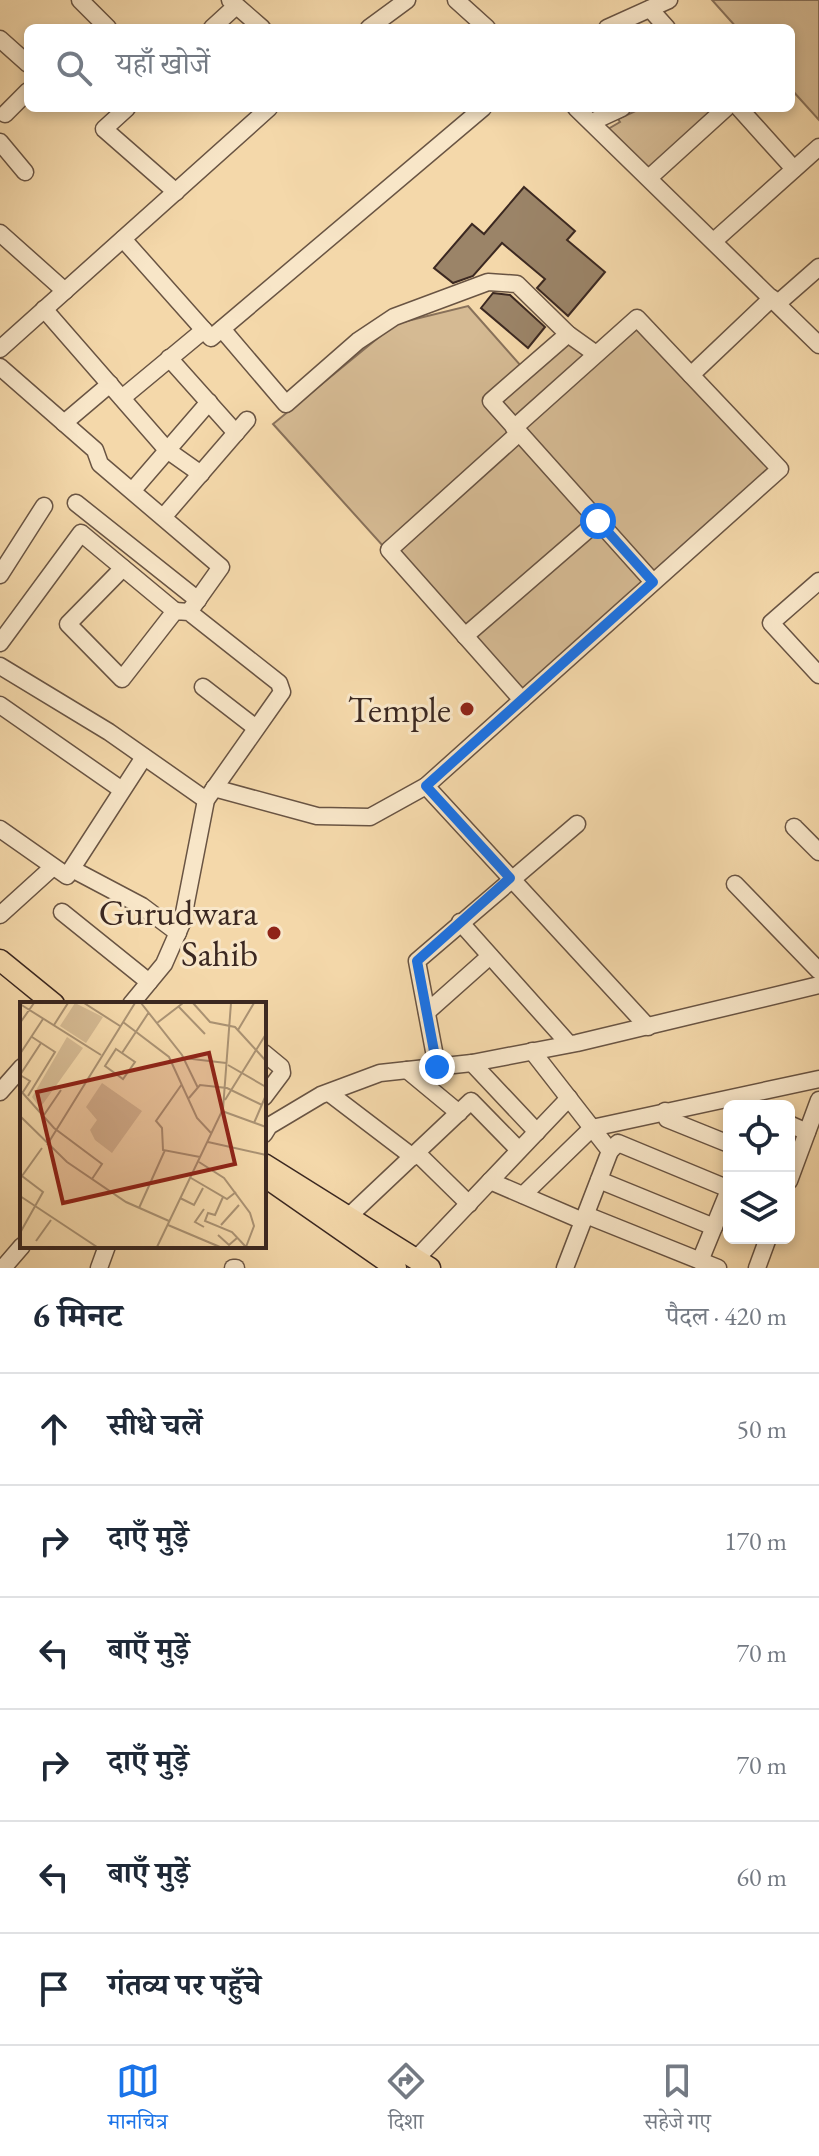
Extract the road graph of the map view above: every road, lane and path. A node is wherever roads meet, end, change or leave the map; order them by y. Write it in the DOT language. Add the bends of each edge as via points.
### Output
graph roads {
  1 [pos="80,0"];
  2 [pos="407,0"];
  3 [pos="456,0"];
  4 [pos="669,0"];
  5 [pos="233,3"];
  6 [pos="650,9"];
  7 [pos="100,24"];
  8 [pos="215,24"];
  9 [pos="257,24"];
  10 [pos="374,24"];
  11 [pos="483,24"];
  12 [pos="616,24"];
  13 [pos="663,24"];
  14 [pos="0,39"];
  15 [pos="24,60"];
  16 [pos="24,95"];
  17 [pos="123,112"];
  18 [pos="265,112"];
  19 [pos="478,112"];
  20 [pos="581,112"];
  21 [pos="613,112"];
  22 [pos="722,112"];
  23 [pos="743,112"];
  24 [pos="5,114"];
  25 [pos="592,122"];
  26 [pos="0,142"];
  27 [pos="819,147"];
  28 [pos="794,169"];
  29 [pos="25,172"];
  30 [pos="650,177"];
  31 [pos="176,192"];
  32 [pos="0,233"];
  33 [pos="123,239"];
  34 [pos="715,240"];
  35 [pos="819,267"];
  36 [pos="65,291"];
  37 [pos="775,300"];
  38 [pos="44,309"];
  39 [pos="222,329"];
  40 [pos="204,330"];
  41 [pos="568,334"];
  42 [pos="819,345"];
  43 [pos="1,346"];
  44 [pos="596,354"];
  45 [pos="169,358"];
  46 [pos="0,367"];
  47 [pos="691,375"];
  48 [pos="110,384"];
  49 [pos="122,398"];
  50 [pos="209,402"];
  51 [pos="64,423"];
  52 [pos="516,431"];
  53 [pos="167,450"];
  54 [pos="201,474"];
  55 [pos="133,490"];
  56 [pos="76,503"];
  57 [pos="44,506"];
  58 [pos="165,515"];
  59 [pos="598,521"];
  60 [pos="2,562"];
  61 [pos="123,568"];
  62 [pos="819,581"];
  63 [pos="653,582"];
  64 [pos="187,608"];
  65 [pos="465,636"];
  66 [pos="0,643"];
  67 [pos="3,675"];
  68 [pos="819,675"];
  69 [pos="203,687"];
  70 [pos="522,700"];
  71 [pos="0,705"];
  72 [pos="256,728"];
  73 [pos="144,757"];
  74 [pos="426,786"];
  75 [pos="122,790"];
  76 [pos="210,794"];
  77 [pos="577,824"];
  78 [pos="794,827"];
  79 [pos="0,829"];
  80 [pos="819,852"];
  81 [pos="53,867"];
  82 [pos="72,869"];
  83 [pos="510,878"];
  84 [pos="735,884"];
  85 [pos="62,912"];
  86 [pos="0,915"];
  87 [pos="460,922"];
  88 [pos="178,933"];
  89 [pos="490,956"];
  90 [pos="0,960"];
  91 [pos="819,971"];
  92 [pos="149,982"];
  93 [pos="819,985"];
  94 [pos="52,1002"];
  95 [pos="133,1002"];
  96 [pos="427,1012"];
  97 [pos="648,1027"];
  98 [pos="569,1044"];
  99 [pos="532,1051"];
  100 [pos="266,1055"];
  101 [pos="472,1063"];
  102 [pos="437,1067"];
  103 [pos="20,1069"];
  104 [pos="407,1070"];
  105 [pos="819,1079"];
  106 [pos="1,1090"];
  107 [pos="329,1093"];
  108 [pos="266,1094"];
  109 [pos="569,1098"];
  110 [pos="740,1100"];
  111 [pos="819,1100"];
  112 [pos="723,1102"];
  113 [pos="665,1111"];
  114 [pos="459,1113"];
  115 [pos="266,1127"];
  116 [pos="795,1127"];
  117 [pos="592,1128"];
  118 [pos="537,1132"];
  119 [pos="807,1132"];
  120 [pos="723,1142"];
  121 [pos="519,1150"];
  122 [pos="610,1151"];
  123 [pos="415,1155"];
  124 [pos="266,1165"];
  125 [pos="791,1172"];
  126 [pos="266,1177"];
  127 [pos="599,1180"];
  128 [pos="490,1181"];
  129 [pos="723,1187"];
  130 [pos="523,1195"];
  131 [pos="469,1204"];
  132 [pos="723,1205"];
  133 [pos="347,1218"];
  134 [pos="584,1218"];
  135 [pos="714,1227"];
  136 [pos="766,1244"];
  137 [pos="20,1248"];
  138 [pos="106,1248"];
  139 [pos="700,1261"];
  140 [pos="403,1266"];
  141 [pos="3,1268"];
  142 [pos="99,1268"];
  143 [pos="565,1268"];
  144 [pos="718,1268"];
  145 [pos="757,1268"];
  1 -- 7 [label="street"];
  2 -- 10 [label="street"];
  3 -- 11 [label="street"];
  4 -- 6 [label="street"];
  5 -- 8 [label="street"];
  5 -- 9 [label="street"];
  6 -- 12 [label="street"];
  6 -- 13 [label="street"];
  14 -- 15 [label="street"];
  16 -- 24 [label="street"];
  17 -- 31 [label="street" via="104,129"];
  18 -- 31 [label="street"];
  19 -- 39 [label="street"];
  20 -- 25 [label="street"];
  21 -- 25 [label="street"];
  22 -- 30 [label="street"];
  23 -- 28 [label="street"];
  25 -- 30 [label="street"];
  26 -- 29 [label="street"];
  27 -- 28 [label="street"];
  28 -- 34 [label="street"];
  30 -- 34 [label="street"];
  31 -- 33 [label="street"];
  32 -- 36 [label="street"];
  33 -- 36 [label="street"];
  33 -- 40 [label="street"];
  34 -- 37 [label="street"];
  35 -- 37 [label="street"];
  36 -- 38 [label="street"];
  37 -- 42 [label="street"];
  37 -- 47 [label="street"];
  38 -- 43 [label="street"];
  38 -- 48 [label="street"];
  39 -- 40 [label="street" via="211,338"];
  39 -- 41 [label="street" via="286,404 394,317 488,282 517,284"];
  40 -- 45 [label="street"];
  41 -- 44 [label="street"];
  41 -- 52 [label="street" via="491,401"];
  44 -- 47 [label="street" via="637,318"];
  44 -- 52 [label="street"];
  45 -- 49 [label="street"];
  45 -- 50 [label="street"];
  46 -- 51 [label="street"];
  47 -- 63 [label="street" via="780,469"];
  48 -- 49 [label="street"];
  48 -- 51 [label="street"];
  49 -- 53 [label="street"];
  50 -- 53 [label="street"];
  50 -- 54 [label="street" via="242,426"];
  51 -- 55 [label="street" via="95,450 100,464"];
  52 -- 59 [label="street"];
  52 -- 65 [label="street" via="389,550"];
  53 -- 54 [label="street"];
  53 -- 55 [label="street"];
  54 -- 58 [label="street"];
  55 -- 58 [label="street"];
  56 -- 64 [label="street"];
  57 -- 60 [label="street"];
  58 -- 64 [label="street" via="221,567"];
  59 -- 63 [label="street"];
  59 -- 65 [label="street"];
  61 -- 64 [label="street"];
  61 -- 64 [label="street" via="68,624 122,679"];
  61 -- 66 [label="street" via="81,533"];
  62 -- 68 [label="street" via="771,623"];
  63 -- 70 [label="street"];
  64 -- 72 [label="street" via="279,683 282,692"];
  65 -- 70 [label="street"];
  67 -- 73 [label="street"];
  69 -- 72 [label="street"];
  70 -- 74 [label="street"];
  71 -- 75 [label="street"];
  72 -- 76 [label="street"];
  73 -- 75 [label="street"];
  73 -- 76 [label="street"];
  74 -- 76 [label="street" via="370,817 317,816"];
  74 -- 83 [label="street"];
  75 -- 82 [label="street"];
  76 -- 88 [label="street"];
  77 -- 83 [label="street"];
  78 -- 80 [label="street"];
  79 -- 81 [label="street"];
  81 -- 82 [label="street" via="67,876"];
  81 -- 86 [label="street"];
  82 -- 88 [label="street" via="142,906"];
  83 -- 87 [label="street"];
  83 -- 97 [label="street"];
  84 -- 91 [label="street"];
  85 -- 92 [label="street"];
  87 -- 89 [label="street"];
  87 -- 96 [label="street" via="417,961"];
  88 -- 92 [label="street"];
  89 -- 96 [label="street"];
  89 -- 98 [label="street"];
  90 -- 94 [label="main road"];
  92 -- 95 [label="street"];
  93 -- 97 [label="street"];
  96 -- 102 [label="street"];
  97 -- 98 [label="street"];
  98 -- 99 [label="street"];
  99 -- 101 [label="street"];
  99 -- 109 [label="street"];
  100 -- 108 [label="street" via="282,1073"];
  101 -- 102 [label="street"];
  101 -- 118 [label="street"];
  102 -- 104 [label="street"];
  103 -- 106 [label="street"];
  104 -- 107 [label="street" via="380,1073"];
  104 -- 114 [label="street"];
  105 -- 110 [label="street"];
  107 -- 115 [label="street"];
  107 -- 123 [label="street"];
  109 -- 117 [label="street"];
  109 -- 118 [label="street"];
  111 -- 119 [label="street"];
  112 -- 113 [label="street"];
  113 -- 117 [label="street"];
  113 -- 120 [label="street" via="667,1119"];
  114 -- 121 [label="street" via="471,1101"];
  114 -- 123 [label="street"];
  116 -- 119 [label="street"];
  117 -- 122 [label="street"];
  117 -- 130 [label="street"];
  118 -- 121 [label="street"];
  119 -- 125 [label="street"];
  121 -- 128 [label="street"];
  122 -- 127 [label="street"];
  122 -- 129 [label="street" via="618,1143"];
  123 -- 131 [label="street"];
  123 -- 133 [label="street"];
  124 -- 133 [label="main road"];
  126 -- 140 [label="main road"];
  127 -- 134 [label="street"];
  127 -- 135 [label="street"];
  128 -- 130 [label="street"];
  128 -- 131 [label="street"];
  130 -- 134 [label="street"];
  131 -- 140 [label="street"];
  132 -- 135 [label="street"];
  133 -- 140 [label="main road"];
  134 -- 139 [label="street"];
  134 -- 143 [label="street"];
  135 -- 139 [label="street"];
  136 -- 145 [label="street"];
  137 -- 141 [label="street"];
  138 -- 142 [label="street"];
  139 -- 144 [label="street"];
}
